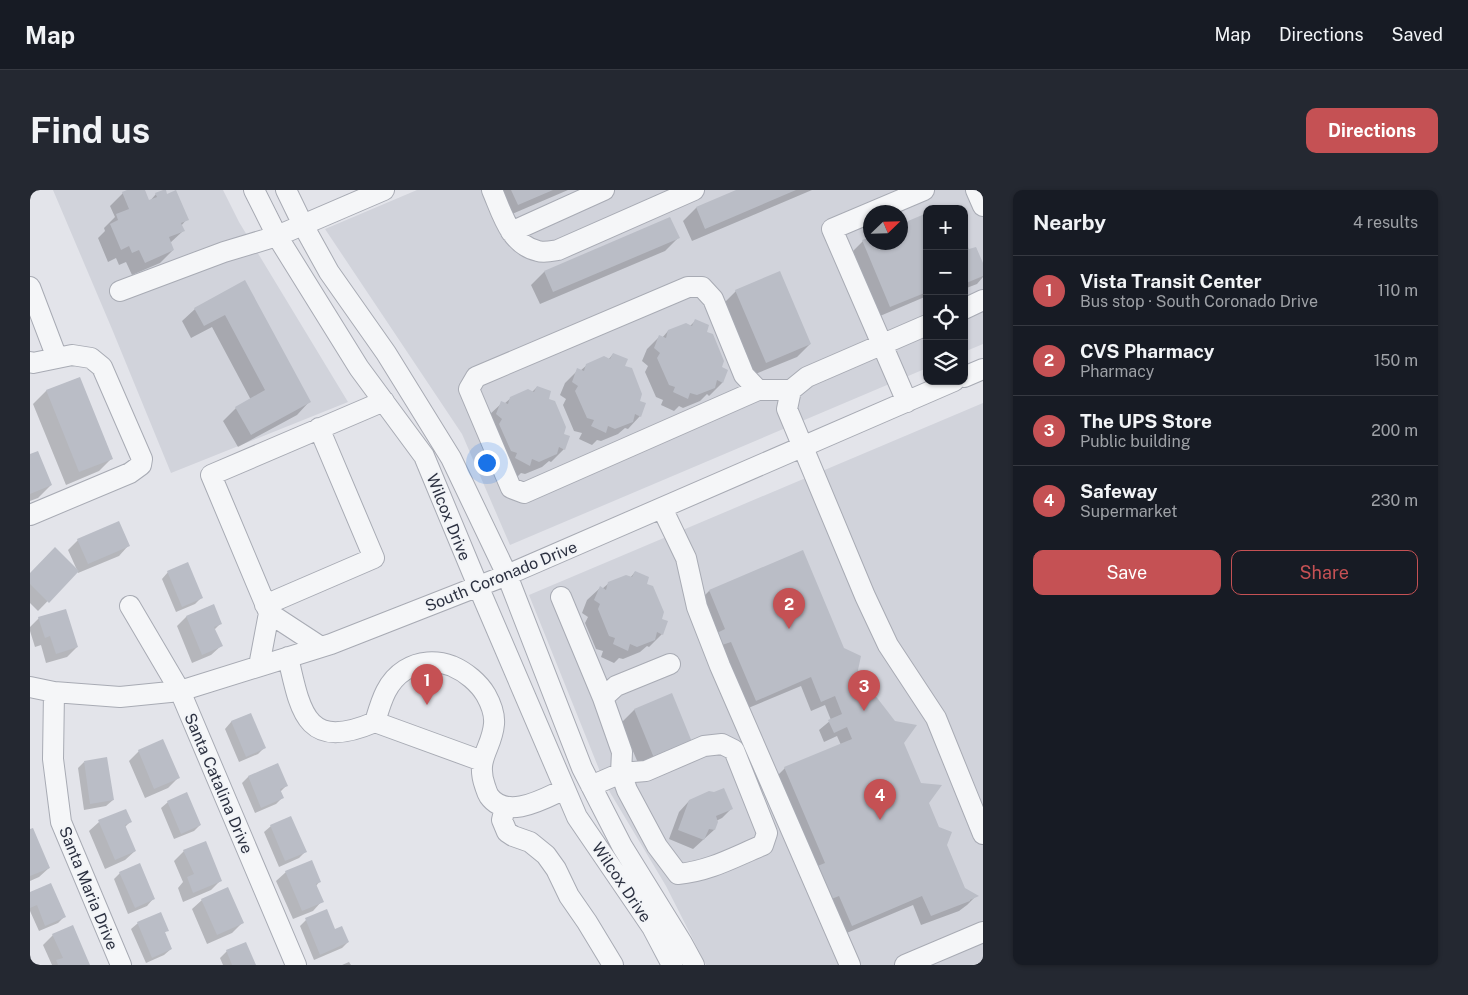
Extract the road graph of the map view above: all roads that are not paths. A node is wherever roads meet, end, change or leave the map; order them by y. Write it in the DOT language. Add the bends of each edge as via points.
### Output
graph roads {
  1 [pos="254,190"];
  2 [pos="286,190"];
  3 [pos="384,190"];
  4 [pos="492,190"];
  5 [pos="604,190"];
  6 [pos="694,190"];
  7 [pos="924,190"];
  8 [pos="976,190"];
  9 [pos="673,194"];
  10 [pos="983,206"];
  11 [pos="303,225"];
  12 [pos="510,232"];
  13 [pos="277,236"];
  14 [pos="30,287"];
  15 [pos="120,291"];
  16 [pos="983,300"];
  17 [pos="968,306"];
  18 [pos="923,327"];
  19 [pos="882,345"];
  20 [pos="57,358"];
  21 [pos="30,362"];
  22 [pos="983,369"];
  23 [pos="968,375"];
  24 [pos="945,385"];
  25 [pos="758,390"];
  26 [pos="790,390"];
  27 [pos="384,401"];
  28 [pos="907,402"];
  29 [pos="319,428"];
  30 [pos="804,446"];
  31 [pos="662,508"];
  32 [pos="30,515"];
  33 [pos="507,575"];
  34 [pos="478,586"];
  35 [pos="561,597"];
  36 [pos="130,606"];
  37 [pos="267,609"];
  38 [pos="321,647"];
  39 [pos="288,657"];
  40 [pos="670,664"];
  41 [pos="259,666"];
  42 [pos="30,687"];
  43 [pos="180,691"];
  44 [pos="54,692"];
  45 [pos="604,698"];
  46 [pos="375,722"];
  47 [pos="482,762"];
  48 [pos="621,773"];
  49 [pos="591,786"];
  50 [pos="565,790"];
  51 [pos="505,807"];
  52 [pos="983,834"];
  53 [pos="983,932"];
  54 [pos="121,965"];
  55 [pos="296,965"];
  56 [pos="612,965"];
  57 [pos="672,965"];
  58 [pos="694,965"];
  59 [pos="850,965"];
  60 [pos="905,965"];
  1 -- 13 [label="street, Wilcox Drive"];
  2 -- 11 [label="street, Wilcox Drive"];
  3 -- 11 [label="street"];
  4 -- 12 [label="street"];
  5 -- 12 [label="street"];
  6 -- 9 [label="street"];
  7 -- 19 [label="street" via="832,229"];
  8 -- 10 [label="street"];
  9 -- 12 [label="street" via="558,250 540,252 524,246"];
  11 -- 13 [label="street"];
  11 -- 33 [label="street, Wilcox Drive" via="451,458"];
  13 -- 15 [label="street" via="215,255"];
  13 -- 27 [label="street, Wilcox Drive" via="359,368"];
  14 -- 20 [label="street"];
  16 -- 17 [label="street"];
  18 -- 19 [label="street"];
  19 -- 26 [label="street" via="806,377"];
  19 -- 28 [label="street"];
  20 -- 21 [label="street"];
  20 -- 32 [label="street" via="72,355 91,358 102,367 142,460 141,465 130,473"];
  22 -- 23 [label="street"];
  24 -- 28 [label="street, South Coronado Drive"];
  25 -- 25 [label="street" via="744,375 713,299 702,287 688,287 476,377 469,389 511,488 524,493"];
  25 -- 26 [label="street"];
  26 -- 30 [label="street" via="787,409"];
  27 -- 29 [label="street"];
  27 -- 34 [label="street, Wilcox Drive" via="424,456"];
  28 -- 30 [label="street, South Coronado Drive"];
  29 -- 37 [label="street" via="374,558"];
  29 -- 37 [label="street" via="211,475"];
  30 -- 31 [label="street, South Coronado Drive"];
  30 -- 52 [label="street" via="864,596 888,645 936,718"];
  31 -- 33 [label="street, South Coronado Drive"];
  31 -- 59 [label="street" via="686,558 697,607 720,666"];
  33 -- 34 [label="street, South Coronado Drive"];
  33 -- 49 [label="street, Wilcox Drive"];
  34 -- 38 [label="street, South Coronado Drive"];
  34 -- 50 [label="street, Wilcox Drive"];
  35 -- 45 [label="street"];
  36 -- 43 [label="street, Santa Catalina Drive"];
  37 -- 38 [label="street"];
  37 -- 41 [label="street"];
  38 -- 39 [label="street, South Coronado Drive"];
  39 -- 41 [label="street, South Coronado Drive"];
  39 -- 46 [label="street" via="296,694 316,728 337,733"];
  40 -- 45 [label="street" via="616,686"];
  41 -- 43 [label="street, South Coronado Drive"];
  42 -- 44 [label="street, South Coronado Drive"];
  43 -- 44 [label="street, South Coronado Drive" via="120,698"];
  43 -- 55 [label="street, Santa Catalina Drive"];
  44 -- 54 [label="street, Santa Maria Drive" via="53,759 61,822"];
  45 -- 48 [label="street" via="622,752"];
  46 -- 47 [label="street"];
  46 -- 47 [label="street" via="384,694 397,676 419,664 446,664 472,678 492,707 495,723"];
  47 -- 51 [label="street" via="481,772 489,796"];
  48 -- 48 [label="street" via="657,846 678,874 708,869 763,844 767,833 734,750 722,744 704,746 646,771"];
  48 -- 49 [label="street"];
  49 -- 58 [label="street, Wilcox Drive" via="622,846"];
  50 -- 51 [label="street" via="526,806"];
  50 -- 57 [label="street, Wilcox Drive" via="577,817 652,927"];
  51 -- 56 [label="street" via="502,820 507,832 530,842 546,855"];
  53 -- 60 [label="street"];
}
